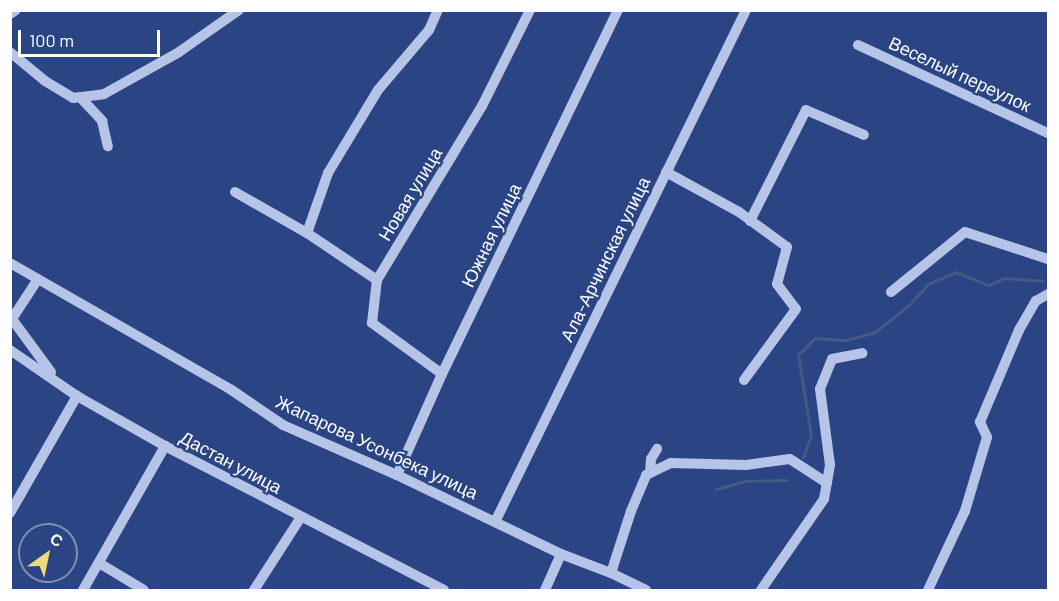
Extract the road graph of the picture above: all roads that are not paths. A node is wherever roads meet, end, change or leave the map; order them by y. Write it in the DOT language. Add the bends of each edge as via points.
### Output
graph roads {
  1 [pos="16,10"];
  2 [pos="239,10"];
  3 [pos="438,10"];
  4 [pos="530,10"];
  5 [pos="618,10"];
  6 [pos="746,10"];
  7 [pos="10,14"];
  8 [pos="858,45"];
  9 [pos="10,52"];
  10 [pos="80,97"];
  11 [pos="1048,133"];
  12 [pos="864,135"];
  13 [pos="108,146"];
  14 [pos="666,172"];
  15 [pos="235,192"];
  16 [pos="750,220"];
  17 [pos="306,233"];
  18 [pos="1048,259"];
  19 [pos="10,263"];
  20 [pos="38,279"];
  21 [pos="377,280"];
  22 [pos="891,292"];
  23 [pos="1048,294"];
  24 [pos="11,320"];
  25 [pos="10,350"];
  26 [pos="862,353"];
  27 [pos="442,374"];
  28 [pos="744,381"];
  29 [pos="65,386"];
  30 [pos="77,396"];
  31 [pos="165,446"];
  32 [pos="657,449"];
  33 [pos="650,473"];
  34 [pos="397,475"];
  35 [pos="827,483"];
  36 [pos="10,513"];
  37 [pos="301,517"];
  38 [pos="495,522"];
  39 [pos="561,554"];
  40 [pos="99,563"];
  41 [pos="611,573"];
  42 [pos="83,591"];
  43 [pos="144,591"];
  44 [pos="255,591"];
  45 [pos="444,591"];
  46 [pos="545,591"];
  47 [pos="646,591"];
  48 [pos="761,591"];
  49 [pos="928,591"];
  1 -- 7 [label="street"];
  2 -- 10 [label="street" via="179,52 104,94"];
  3 -- 17 [label="street" via="429,30 378,90 328,173"];
  4 -- 21 [label="street, Новая улица" via="482,106"];
  5 -- 27 [label="street, Южная улица"];
  6 -- 14 [label="street, Ала-Арчинская улица"];
  8 -- 11 [label="street, Веселый переулок"];
  9 -- 10 [label="street" via="45,81 73,98"];
  10 -- 13 [label="street" via="102,121"];
  12 -- 16 [label="street" via="806,110"];
  14 -- 16 [label="street"];
  14 -- 38 [label="street, Ала-Арчинская улица"];
  15 -- 17 [label="street"];
  16 -- 28 [label="street" via="787,247 777,284 796,309"];
  17 -- 21 [label="street"];
  18 -- 22 [label="street" via="965,232"];
  19 -- 20 [label="street, Жапарова Усонбека улица"];
  20 -- 24 [label="street"];
  20 -- 34 [label="street, Жапарова Усонбека улица" via="230,389 283,425"];
  21 -- 27 [label="street, Новая улица" via="372,323"];
  23 -- 49 [label="street" via="1036,301 1018,330 980,422 987,437 965,511"];
  24 -- 29 [label="street"];
  25 -- 29 [label="street, Дастан улица"];
  26 -- 35 [label="street" via="832,359 820,389 830,465"];
  27 -- 34 [label="street, Южная улица"];
  29 -- 30 [label="street, Дастан улица"];
  30 -- 31 [label="street, Дастан улица"];
  30 -- 36 [label="street"];
  31 -- 37 [label="street, Дастан улица"];
  31 -- 40 [label="street"];
  32 -- 33 [label="street"];
  33 -- 35 [label="street" via="671,464 746,465 790,459"];
  33 -- 41 [label="street" via="631,511"];
  34 -- 38 [label="street, Жапарова Усонбека улица"];
  35 -- 48 [label="street" via="824,499"];
  37 -- 44 [label="street"];
  37 -- 45 [label="street, Дастан улица"];
  38 -- 39 [label="street, Жапарова Усонбека улица"];
  39 -- 41 [label="street, Жапарова Усонбека улица"];
  39 -- 46 [label="street"];
  40 -- 42 [label="street"];
  40 -- 43 [label="street"];
  41 -- 47 [label="street, Жапарова Усонбека улица"];
}
